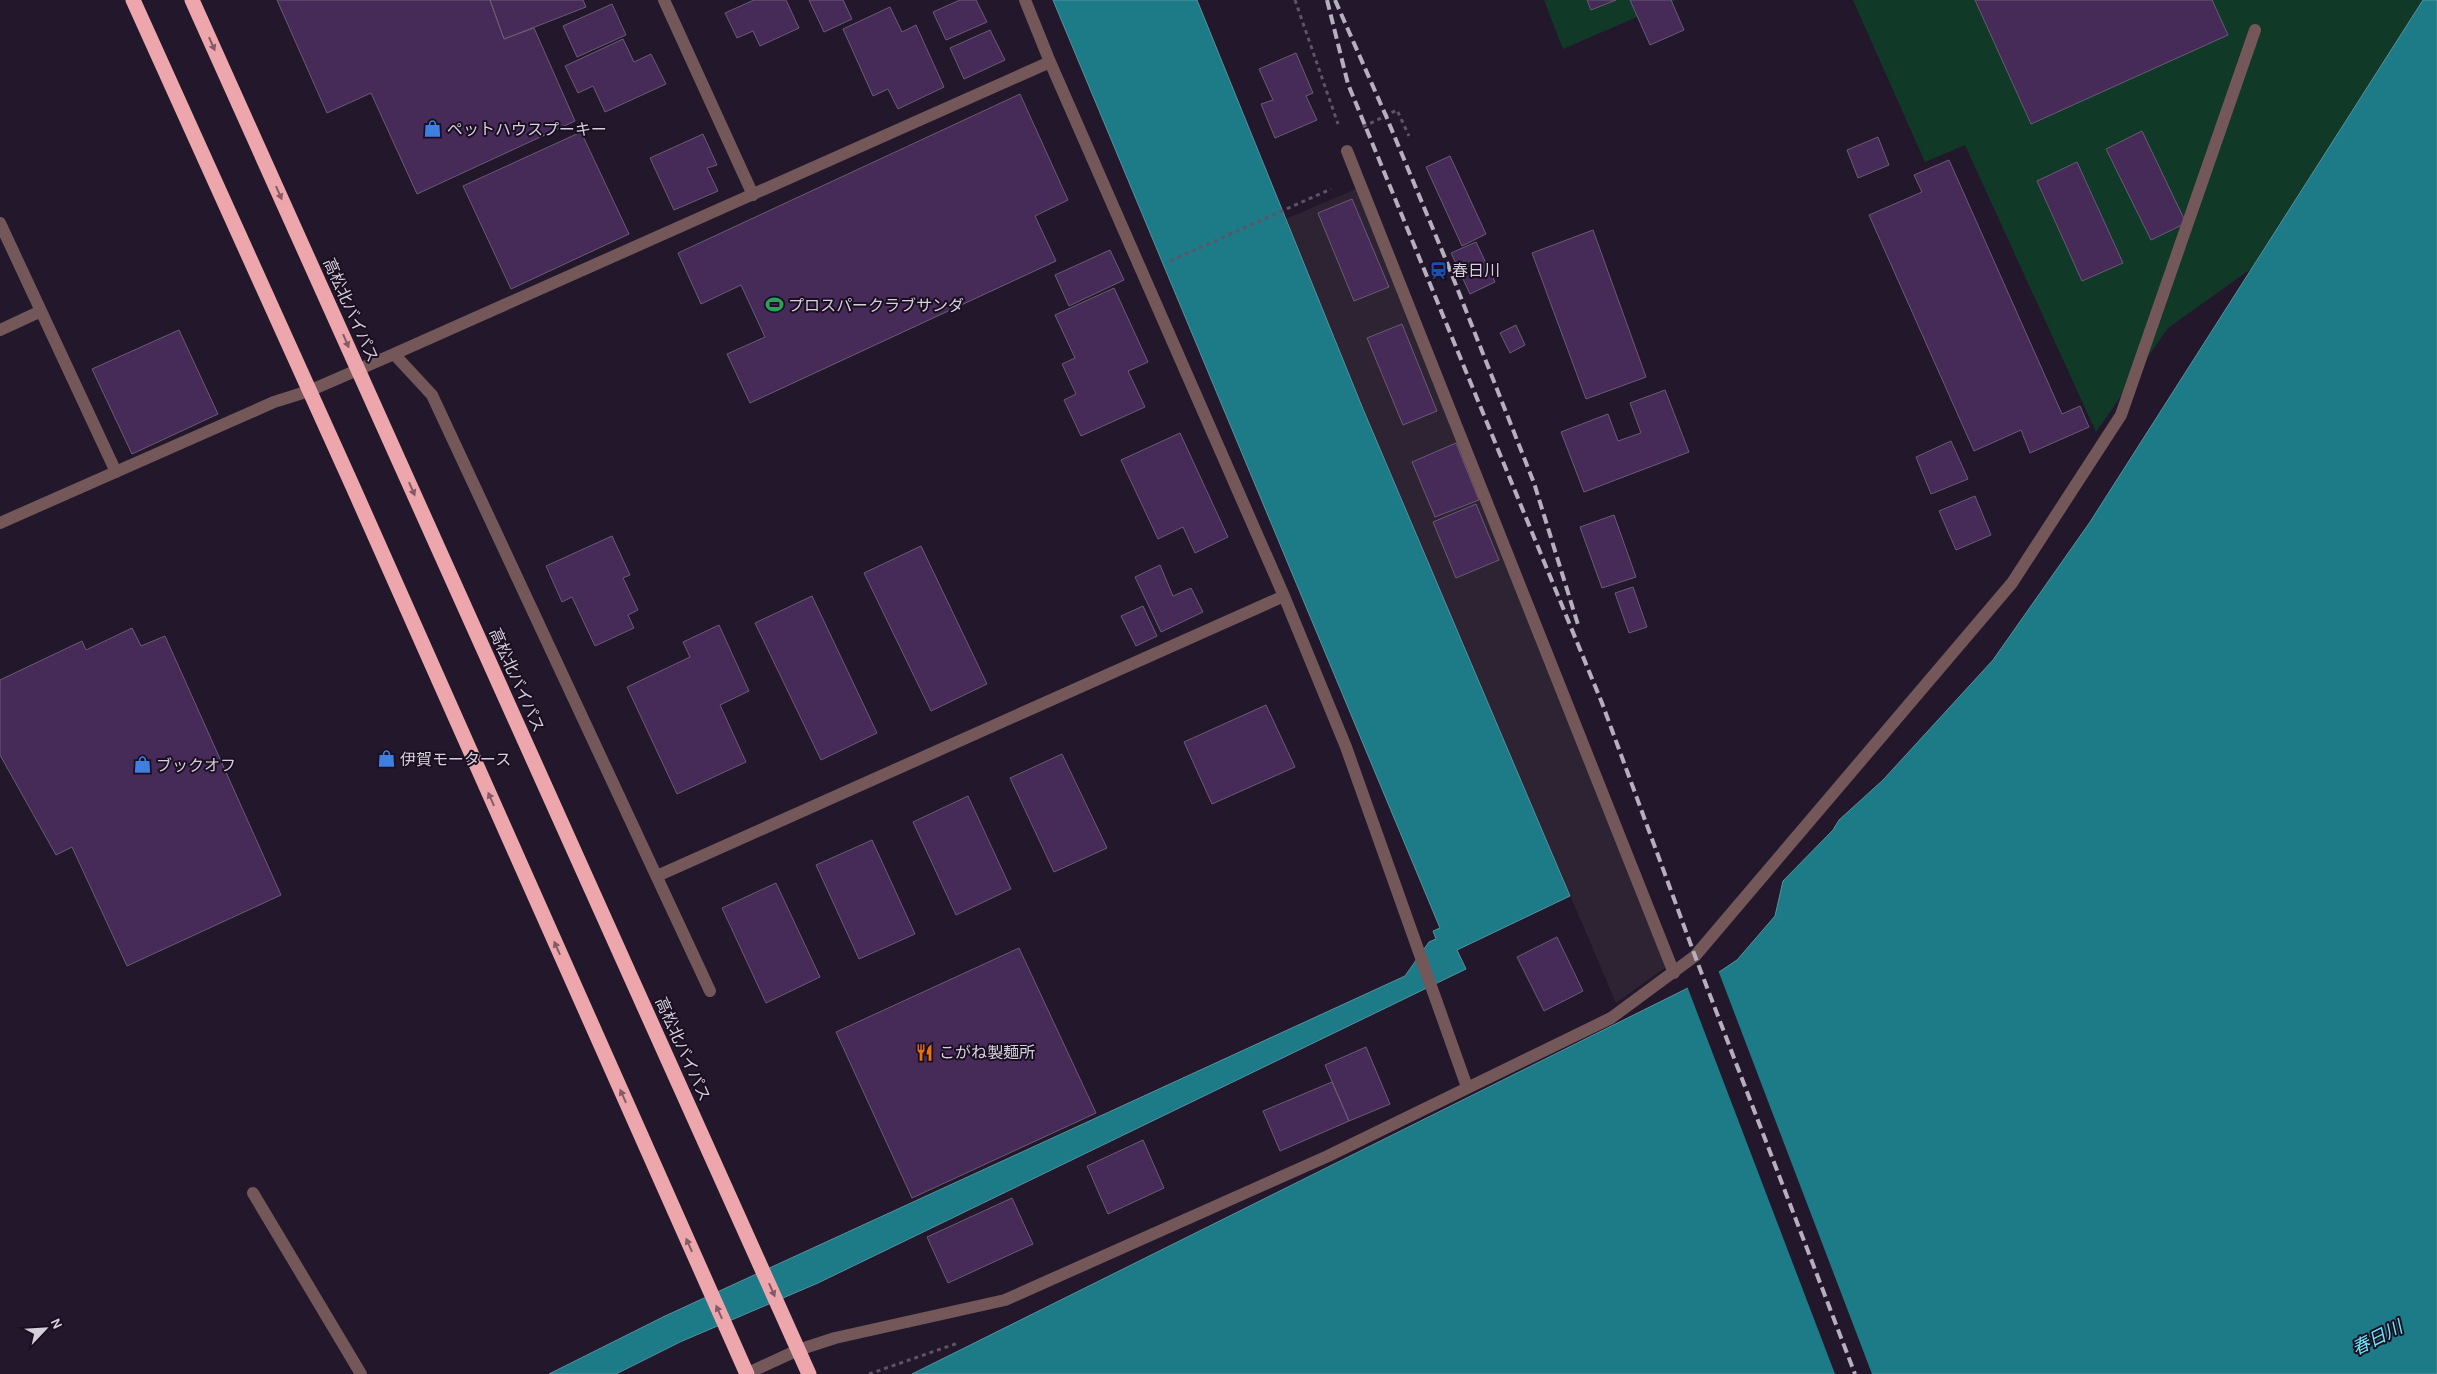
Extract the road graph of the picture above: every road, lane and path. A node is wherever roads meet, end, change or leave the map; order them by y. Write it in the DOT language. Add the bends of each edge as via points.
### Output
graph roads {
  1 [pos="132,0"];
  2 [pos="192,0"];
  3 [pos="664,0"];
  4 [pos="1025,0"];
  5 [pos="1295,0"];
  6 [pos="2255,30"];
  7 [pos="1050,62"];
  8 [pos="1409,136"];
  9 [pos="1342,138"];
  10 [pos="1347,151"];
  11 [pos="753,195"];
  12 [pos="1301,202"];
  13 [pos="0,223"];
  14 [pos="1166,262"];
  15 [pos="41,311"];
  16 [pos="0,330"];
  17 [pos="394,354"];
  18 [pos="358,370"];
  19 [pos="309,391"];
  20 [pos="116,472"];
  21 [pos="0,523"];
  22 [pos="1284,596"];
  23 [pos="657,876"];
  24 [pos="1674,973"];
  25 [pos="710,992"];
  26 [pos="1467,1087"];
  27 [pos="253,1193"];
  28 [pos="798,1350"];
  29 [pos="361,1374"];
  30 [pos="747,1374"];
  31 [pos="808,1374"];
  1 -- 19 [label="highway"];
  2 -- 18 [label="highway, 高松北バイパス, one-way"];
  3 -- 11 [label="street"];
  4 -- 7 [label="street"];
  5 -- 9 [label="path"];
  6 -- 24 [label="street" via="2121,415 2012,583 1695,956"];
  7 -- 11 [label="street"];
  7 -- 22 [label="street"];
  8 -- 9 [label="path" via="1398,110"];
  9 -- 10 [label="path"];
  10 -- 24 [label="street"];
  11 -- 17 [label="street"];
  12 -- 14 [label="path"];
  13 -- 15 [label="street"];
  15 -- 16 [label="street"];
  15 -- 20 [label="street"];
  17 -- 18 [label="street"];
  17 -- 23 [label="street" via="432,395"];
  18 -- 19 [label="street"];
  18 -- 28 [label="highway, 高松北バイパス, one-way"];
  19 -- 20 [label="street" via="274,402"];
  30 -- 19 [label="highway, one-way"];
  20 -- 21 [label="street"];
  22 -- 23 [label="street"];
  22 -- 26 [label="street" via="1346,748"];
  23 -- 25 [label="street"];
  24 -- 26 [label="street" via="1611,1018"];
  26 -- 28 [label="street" via="1328,1156 1005,1300 835,1338"];
  27 -- 29 [label="street"];
  28 -- 30 [label="street"];
  28 -- 31 [label="highway, 高松北バイパス"];
}
